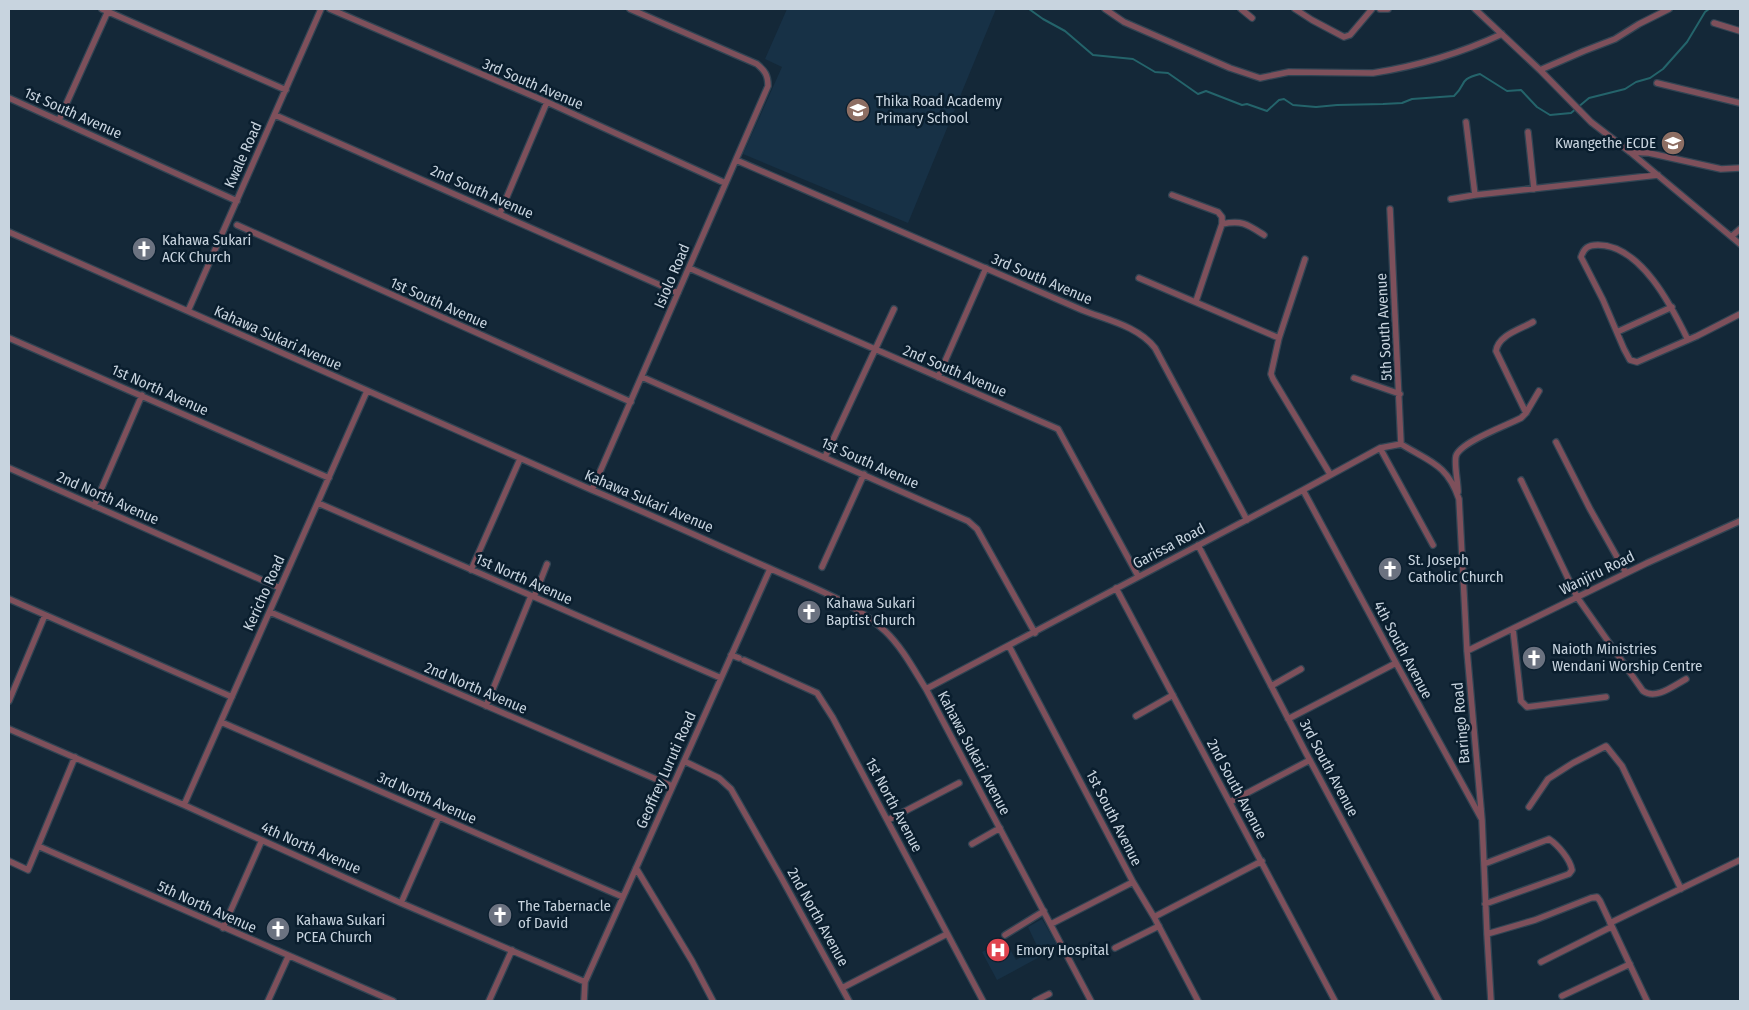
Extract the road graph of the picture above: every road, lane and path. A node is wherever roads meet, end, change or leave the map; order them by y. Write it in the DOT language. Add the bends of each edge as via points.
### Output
graph roads {
  1 [pos="322,9"];
  2 [pos="330,9"];
  3 [pos="630,9"];
  4 [pos="648,9"];
  5 [pos="1105,9"];
  6 [pos="1242,9"];
  7 [pos="1295,9"];
  8 [pos="1372,9"];
  9 [pos="1380,9"];
  10 [pos="1388,9"];
  11 [pos="1475,9"];
  12 [pos="1669,9"];
  13 [pos="105,10"];
  14 [pos="645,16"];
  15 [pos="1252,18"];
  16 [pos="1714,23"];
  17 [pos="1740,31"];
  18 [pos="1502,34"];
  19 [pos="1540,70"];
  20 [pos="1657,83"];
  21 [pos="286,90"];
  22 [pos="9,98"];
  23 [pos="547,102"];
  24 [pos="1740,103"];
  25 [pos="275,115"];
  26 [pos="59,120"];
  27 [pos="1466,122"];
  28 [pos="1528,132"];
  29 [pos="1630,152"];
  30 [pos="736,160"];
  31 [pos="1740,168"];
  32 [pos="1658,175"];
  33 [pos="726,183"];
  34 [pos="1534,189"];
  35 [pos="1172,195"];
  36 [pos="1474,195"];
  37 [pos="1451,199"];
  38 [pos="237,201"];
  39 [pos="1390,209"];
  40 [pos="500,213"];
  41 [pos="233,224"];
  42 [pos="1222,224"];
  43 [pos="1740,229"];
  44 [pos="9,232"];
  45 [pos="1264,235"];
  46 [pos="1732,236"];
  47 [pos="1740,244"];
  48 [pos="1305,259"];
  49 [pos="689,268"];
  50 [pos="986,268"];
  51 [pos="1139,278"];
  52 [pos="678,293"];
  53 [pos="1196,301"];
  54 [pos="1672,307"];
  55 [pos="894,309"];
  56 [pos="188,311"];
  57 [pos="1740,314"];
  58 [pos="1533,322"];
  59 [pos="1617,332"];
  60 [pos="9,338"];
  61 [pos="1279,338"];
  62 [pos="1688,340"];
  63 [pos="876,350"];
  64 [pos="642,377"];
  65 [pos="938,377"];
  66 [pos="1354,378"];
  67 [pos="367,391"];
  68 [pos="1539,391"];
  69 [pos="1400,394"];
  70 [pos="142,396"];
  71 [pos="631,402"];
  72 [pos="1526,413"];
  73 [pos="1556,442"];
  74 [pos="1401,444"];
  75 [pos="1380,448"];
  76 [pos="825,457"];
  77 [pos="520,459"];
  78 [pos="9,468"];
  79 [pos="864,474"];
  80 [pos="1330,474"];
  81 [pos="329,478"];
  82 [pos="1521,480"];
  83 [pos="592,490"];
  84 [pos="1303,490"];
  85 [pos="1458,499"];
  86 [pos="318,503"];
  87 [pos="94,506"];
  88 [pos="1247,520"];
  89 [pos="1740,521"];
  90 [pos="1433,544"];
  91 [pos="1198,545"];
  92 [pos="547,564"];
  93 [pos="822,567"];
  94 [pos="770,568"];
  95 [pos="471,570"];
  96 [pos="1626,573"];
  97 [pos="1138,576"];
  98 [pos="280,588"];
  99 [pos="1116,588"];
  100 [pos="532,596"];
  101 [pos="1577,597"];
  102 [pos="9,599"];
  103 [pos="270,612"];
  104 [pos="46,615"];
  105 [pos="1513,629"];
  106 [pos="1034,633"];
  107 [pos="1010,646"];
  108 [pos="1467,651"];
  109 [pos="731,655"];
  110 [pos="1396,664"];
  111 [pos="1301,669"];
  112 [pos="721,678"];
  113 [pos="1686,679"];
  114 [pos="1272,686"];
  115 [pos="926,690"];
  116 [pos="1173,695"];
  117 [pos="232,697"];
  118 [pos="1606,697"];
  119 [pos="9,701"];
  120 [pos="486,706"];
  121 [pos="1136,716"];
  122 [pos="1288,719"];
  123 [pos="221,722"];
  124 [pos="9,729"];
  125 [pos="75,758"];
  126 [pos="1310,760"];
  127 [pos="684,762"];
  128 [pos="959,784"];
  129 [pos="672,786"];
  130 [pos="1230,802"];
  131 [pos="184,805"];
  132 [pos="1529,807"];
  133 [pos="439,818"];
  134 [pos="888,820"];
  135 [pos="1482,820"];
  136 [pos="1000,828"];
  137 [pos="262,840"];
  138 [pos="972,844"];
  139 [pos="38,846"];
  140 [pos="1740,860"];
  141 [pos="9,861"];
  142 [pos="1262,861"];
  143 [pos="1484,864"];
  144 [pos="636,868"];
  145 [pos="1133,882"];
  146 [pos="1681,889"];
  147 [pos="623,896"];
  148 [pos="400,902"];
  149 [pos="1485,904"];
  150 [pos="1044,911"];
  151 [pos="1154,917"];
  152 [pos="1051,924"];
  153 [pos="1611,925"];
  154 [pos="1159,926"];
  155 [pos="223,928"];
  156 [pos="947,934"];
  157 [pos="1487,934"];
  158 [pos="1005,935"];
  159 [pos="1115,948"];
  160 [pos="512,950"];
  161 [pos="288,957"];
  162 [pos="1541,962"];
  163 [pos="1630,964"];
  164 [pos="585,982"];
  165 [pos="842,988"];
  166 [pos="1049,994"];
  167 [pos="1562,996"];
  168 [pos="268,1001"];
  169 [pos="393,1001"];
  170 [pos="489,1001"];
  171 [pos="584,1001"];
  172 [pos="713,1001"];
  173 [pos="850,1001"];
  174 [pos="983,1001"];
  175 [pos="1035,1001"];
  176 [pos="1091,1001"];
  177 [pos="1198,1001"];
  178 [pos="1335,1001"];
  179 [pos="1439,1001"];
  180 [pos="1492,1001"];
  181 [pos="1647,1001"];
  1 -- 21 [label="street, Kwale Road"];
  2 -- 23 [label="street, 3rd South Avenue"];
  3 -- 14 [label="street"];
  4 -- 14 [label="street"];
  5 -- 18 [label="street" via="1124,22 1260,78 1289,72 1386,71 1454,54"];
  6 -- 15 [label="street"];
  7 -- 8 [label="street" via="1348,37"];
  9 -- 10 [label="street"];
  11 -- 18 [label="street"];
  12 -- 19 [label="street" via="1616,39"];
  13 -- 21 [label="street"];
  13 -- 26 [label="street"];
  14 -- 30 [label="street, Isiolo Road" via="765,70 768,86"];
  16 -- 17 [label="street"];
  18 -- 19 [label="street"];
  19 -- 29 [label="street" via="1591,122"];
  20 -- 24 [label="street"];
  21 -- 25 [label="street, Kwale Road"];
  22 -- 26 [label="street, 1st South Avenue"];
  23 -- 33 [label="street, 3rd South Avenue"];
  23 -- 40 [label="street"];
  25 -- 38 [label="street, Kwale Road"];
  25 -- 40 [label="street, 2nd South Avenue"];
  26 -- 38 [label="street, 1st South Avenue"];
  27 -- 36 [label="street"];
  28 -- 34 [label="street"];
  29 -- 31 [label="street" via="1649,152 1721,169"];
  29 -- 32 [label="street"];
  30 -- 33 [label="street, Isiolo Road"];
  30 -- 50 [label="street, 3rd South Avenue"];
  32 -- 34 [label="street"];
  32 -- 46 [label="street"];
  33 -- 49 [label="street, Isiolo Road"];
  34 -- 36 [label="street"];
  35 -- 42 [label="street" via="1218,212"];
  36 -- 37 [label="street"];
  38 -- 41 [label="street, Kwale Road"];
  39 -- 69 [label="street, 5th South Avenue"];
  40 -- 52 [label="street, 2nd South Avenue"];
  41 -- 56 [label="street, Kwale Road"];
  41 -- 71 [label="street, 1st South Avenue"];
  42 -- 45 [label="street" via="1236,221"];
  42 -- 53 [label="street"];
  43 -- 46 [label="street"];
  44 -- 56 [label="street, Kahawa Sukari Avenue"];
  46 -- 47 [label="street"];
  48 -- 61 [label="street"];
  49 -- 52 [label="street, Isiolo Road"];
  49 -- 63 [label="street, 2nd South Avenue"];
  50 -- 65 [label="street"];
  50 -- 88 [label="street, 3rd South Avenue" via="1147,338"];
  51 -- 53 [label="street"];
  52 -- 64 [label="street, Isiolo Road"];
  53 -- 61 [label="street"];
  54 -- 59 [label="street"];
  54 -- 59 [label="street" via="1663,291 1627,253 1605,245 1587,247 1581,257"];
  54 -- 62 [label="street"];
  55 -- 63 [label="street"];
  56 -- 67 [label="street, Kahawa Sukari Avenue"];
  57 -- 62 [label="street"];
  58 -- 72 [label="street" via="1502,339 1496,350"];
  59 -- 62 [label="street" via="1634,362"];
  60 -- 70 [label="street, 1st North Avenue"];
  61 -- 80 [label="street" via="1272,367 1273,379"];
  63 -- 65 [label="street, 2nd South Avenue"];
  63 -- 76 [label="street"];
  64 -- 71 [label="street, Isiolo Road"];
  64 -- 76 [label="street, 1st South Avenue"];
  65 -- 97 [label="street, 2nd South Avenue" via="1058,429"];
  66 -- 69 [label="street"];
  67 -- 77 [label="street, Kahawa Sukari Avenue"];
  67 -- 81 [label="street, Kericho Road"];
  68 -- 72 [label="street"];
  69 -- 74 [label="street, 5th South Avenue"];
  70 -- 81 [label="street, 1st North Avenue"];
  70 -- 87 [label="street"];
  71 -- 83 [label="street, Isiolo Road"];
  72 -- 85 [label="street" via="1460,449 1456,458"];
  73 -- 96 [label="street"];
  74 -- 75 [label="street, Garissa Road"];
  74 -- 85 [label="street, Baringo Road" via="1446,473 1454,484"];
  75 -- 80 [label="street, Garissa Road"];
  75 -- 90 [label="street"];
  76 -- 79 [label="street, 1st South Avenue"];
  77 -- 83 [label="street, Kahawa Sukari Avenue"];
  77 -- 95 [label="street"];
  78 -- 87 [label="street, 2nd North Avenue"];
  79 -- 93 [label="street"];
  79 -- 106 [label="street, 1st South Avenue" via="973,524"];
  80 -- 84 [label="street, Garissa Road"];
  81 -- 86 [label="street, Kericho Road"];
  82 -- 101 [label="street"];
  83 -- 94 [label="street, Kahawa Sukari Avenue"];
  84 -- 88 [label="street, Garissa Road"];
  84 -- 110 [label="street, 4th South Avenue"];
  85 -- 108 [label="street, Baringo Road"];
  86 -- 95 [label="street, 1st North Avenue"];
  86 -- 98 [label="street, Kericho Road"];
  87 -- 98 [label="street, 2nd North Avenue"];
  88 -- 91 [label="street, Garissa Road"];
  89 -- 96 [label="street, Wanjiru Road"];
  91 -- 97 [label="street, Garissa Road"];
  91 -- 114 [label="street, 3rd South Avenue"];
  92 -- 100 [label="street"];
  94 -- 109 [label="street, Geoffrey Luruti Road"];
  94 -- 115 [label="street, Kahawa Sukari Avenue" via="836,598 878,624 896,642"];
  95 -- 100 [label="street, 1st North Avenue"];
  96 -- 101 [label="street, Wanjiru Road"];
  97 -- 99 [label="street, Garissa Road"];
  98 -- 103 [label="street, Kericho Road"];
  99 -- 106 [label="street, Garissa Road"];
  99 -- 116 [label="street, 2nd South Avenue"];
  100 -- 112 [label="street, 1st North Avenue"];
  100 -- 120 [label="street"];
  101 -- 105 [label="street, Wanjiru Road"];
  101 -- 113 [label="street" via="1643,692 1655,695"];
  102 -- 104 [label="street"];
  103 -- 117 [label="street, Kericho Road"];
  103 -- 120 [label="street, 2nd North Avenue"];
  104 -- 117 [label="street"];
  104 -- 119 [label="street"];
  105 -- 108 [label="street, Wanjiru Road"];
  105 -- 118 [label="street" via="1523,705"];
  106 -- 107 [label="street, Garissa Road"];
  107 -- 115 [label="street, Garissa Road"];
  107 -- 145 [label="street, 1st South Avenue"];
  108 -- 135 [label="street, Baringo Road"];
  109 -- 112 [label="street, Geoffrey Luruti Road"];
  109 -- 134 [label="street, 1st North Avenue" via="817,693 834,718"];
  110 -- 122 [label="street"];
  110 -- 135 [label="street, 4th South Avenue"];
  111 -- 114 [label="street"];
  112 -- 127 [label="street, Geoffrey Luruti Road"];
  114 -- 122 [label="street, 3rd South Avenue"];
  115 -- 136 [label="street, Kahawa Sukari Avenue"];
  116 -- 121 [label="street"];
  116 -- 130 [label="street, 2nd South Avenue"];
  117 -- 123 [label="street, Kericho Road"];
  120 -- 129 [label="street, 2nd North Avenue"];
  122 -- 126 [label="street, 3rd South Avenue"];
  123 -- 131 [label="street, Kericho Road"];
  123 -- 133 [label="street, 3rd North Avenue"];
  124 -- 125 [label="street, 4th North Avenue"];
  125 -- 131 [label="street, 4th North Avenue"];
  125 -- 139 [label="street"];
  126 -- 130 [label="street"];
  126 -- 179 [label="street, 3rd South Avenue"];
  127 -- 129 [label="street, Geoffrey Luruti Road"];
  127 -- 165 [label="street, 2nd North Avenue" via="719,778 731,789"];
  128 -- 134 [label="street"];
  129 -- 144 [label="street, Geoffrey Luruti Road"];
  130 -- 142 [label="street, 2nd South Avenue"];
  131 -- 137 [label="street, 4th North Avenue"];
  132 -- 146 [label="street" via="1548,779 1606,746 1622,766"];
  133 -- 147 [label="street, 3rd North Avenue"];
  133 -- 148 [label="street"];
  134 -- 156 [label="street, 1st North Avenue"];
  135 -- 143 [label="street, Baringo Road"];
  136 -- 138 [label="street"];
  136 -- 150 [label="street, Kahawa Sukari Avenue"];
  137 -- 148 [label="street, 4th North Avenue"];
  137 -- 155 [label="street"];
  139 -- 141 [label="street" via="28,870"];
  139 -- 155 [label="street, 5th North Avenue"];
  140 -- 146 [label="street"];
  142 -- 151 [label="street"];
  142 -- 178 [label="street, 2nd South Avenue"];
  143 -- 149 [label="street, Baringo Road"];
  143 -- 149 [label="street" via="1549,839 1569,861 1572,870 1569,874"];
  144 -- 147 [label="street, Geoffrey Luruti Road"];
  144 -- 172 [label="street"];
  145 -- 151 [label="street, 1st South Avenue"];
  145 -- 152 [label="street"];
  146 -- 153 [label="street"];
  147 -- 164 [label="street, Geoffrey Luruti Road"];
  148 -- 160 [label="street, 4th North Avenue"];
  149 -- 157 [label="street, Baringo Road"];
  150 -- 152 [label="street, Kahawa Sukari Avenue"];
  150 -- 158 [label="street"];
  151 -- 154 [label="street, 1st South Avenue"];
  152 -- 176 [label="street, Kahawa Sukari Avenue"];
  153 -- 157 [label="street" via="1597,897"];
  153 -- 162 [label="street"];
  153 -- 163 [label="street"];
  154 -- 159 [label="street"];
  154 -- 177 [label="street, 1st South Avenue"];
  155 -- 161 [label="street, 5th North Avenue"];
  156 -- 165 [label="street"];
  156 -- 174 [label="street, 1st North Avenue"];
  157 -- 180 [label="street, Baringo Road"];
  160 -- 164 [label="street, 4th North Avenue"];
  160 -- 170 [label="street"];
  161 -- 168 [label="street"];
  161 -- 169 [label="street, 5th North Avenue"];
  163 -- 167 [label="street"];
  163 -- 181 [label="street"];
  164 -- 171 [label="street"];
  165 -- 173 [label="street, 2nd North Avenue"];
  166 -- 175 [label="street"];
}
